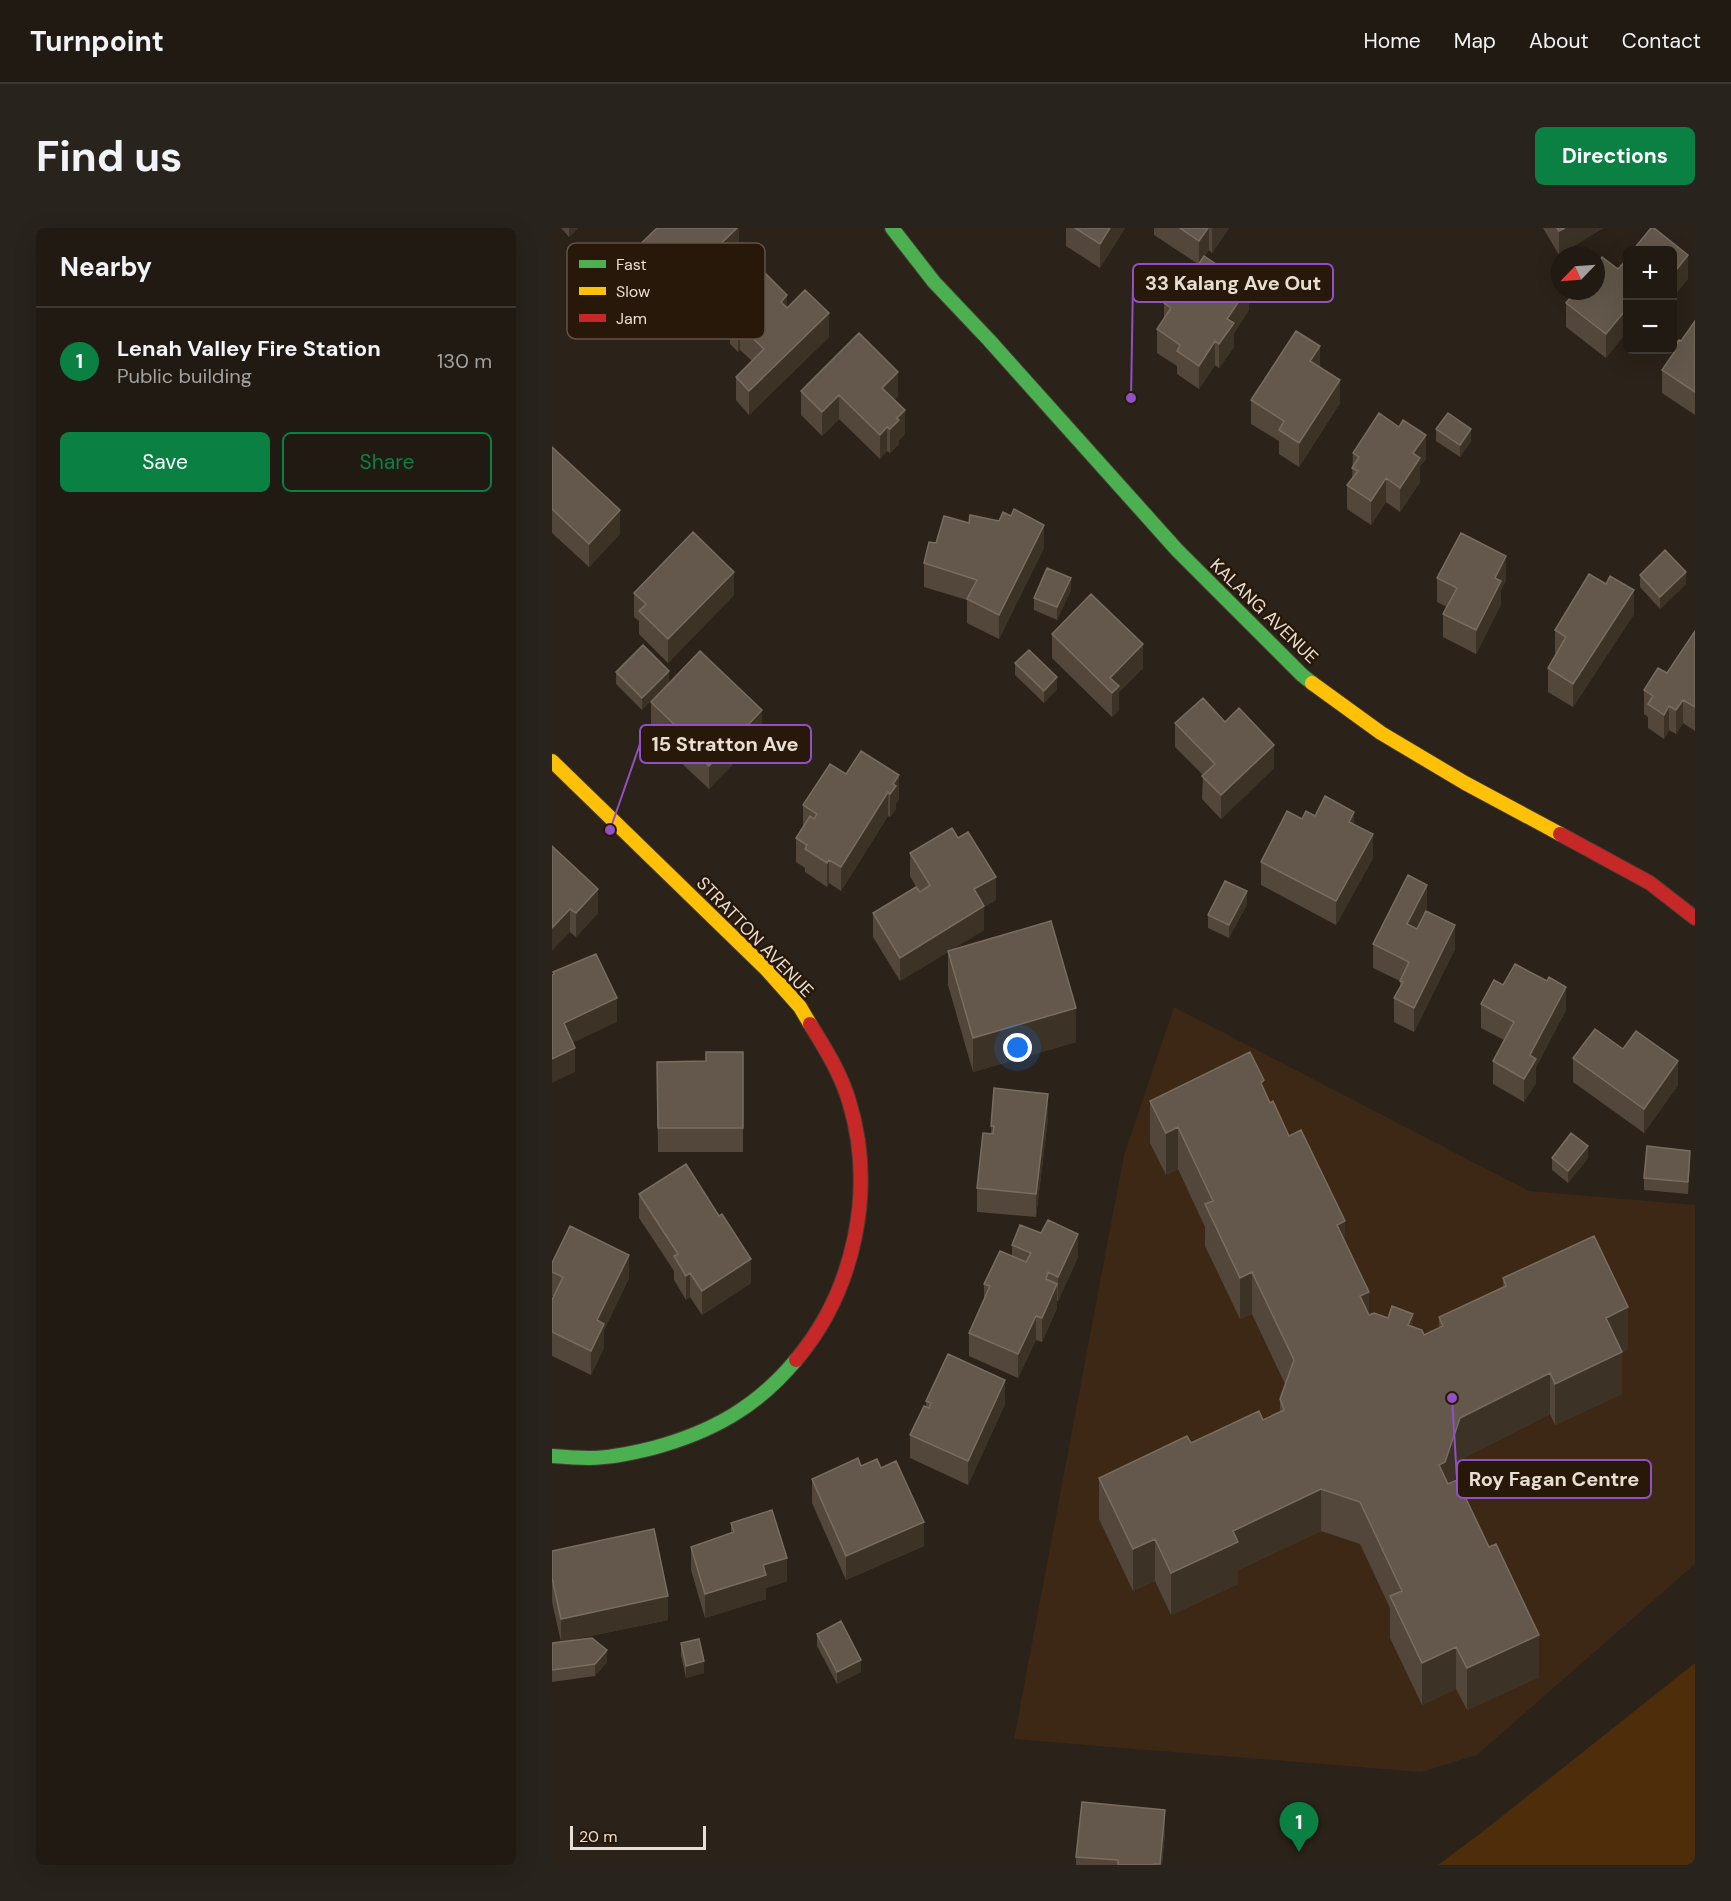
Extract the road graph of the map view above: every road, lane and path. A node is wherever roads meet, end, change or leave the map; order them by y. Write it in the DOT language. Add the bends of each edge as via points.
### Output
graph roads {
  1 [pos="892,228"];
  2 [pos="552,761"];
  3 [pos="1695,918"];
  4 [pos="552,1456"];
  1 -- 3 [label="street, KALANG AVENUE" via="933,282 1177,550 1302,675 1381,733 1650,883"];
  2 -- 4 [label="street, STRATTON AVENUE" via="767,970 800,1007 828,1053 849,1101 859,1148 861,1200 853,1249 835,1297 812,1341 777,1383 734,1416 686,1439 633,1454"];
}
